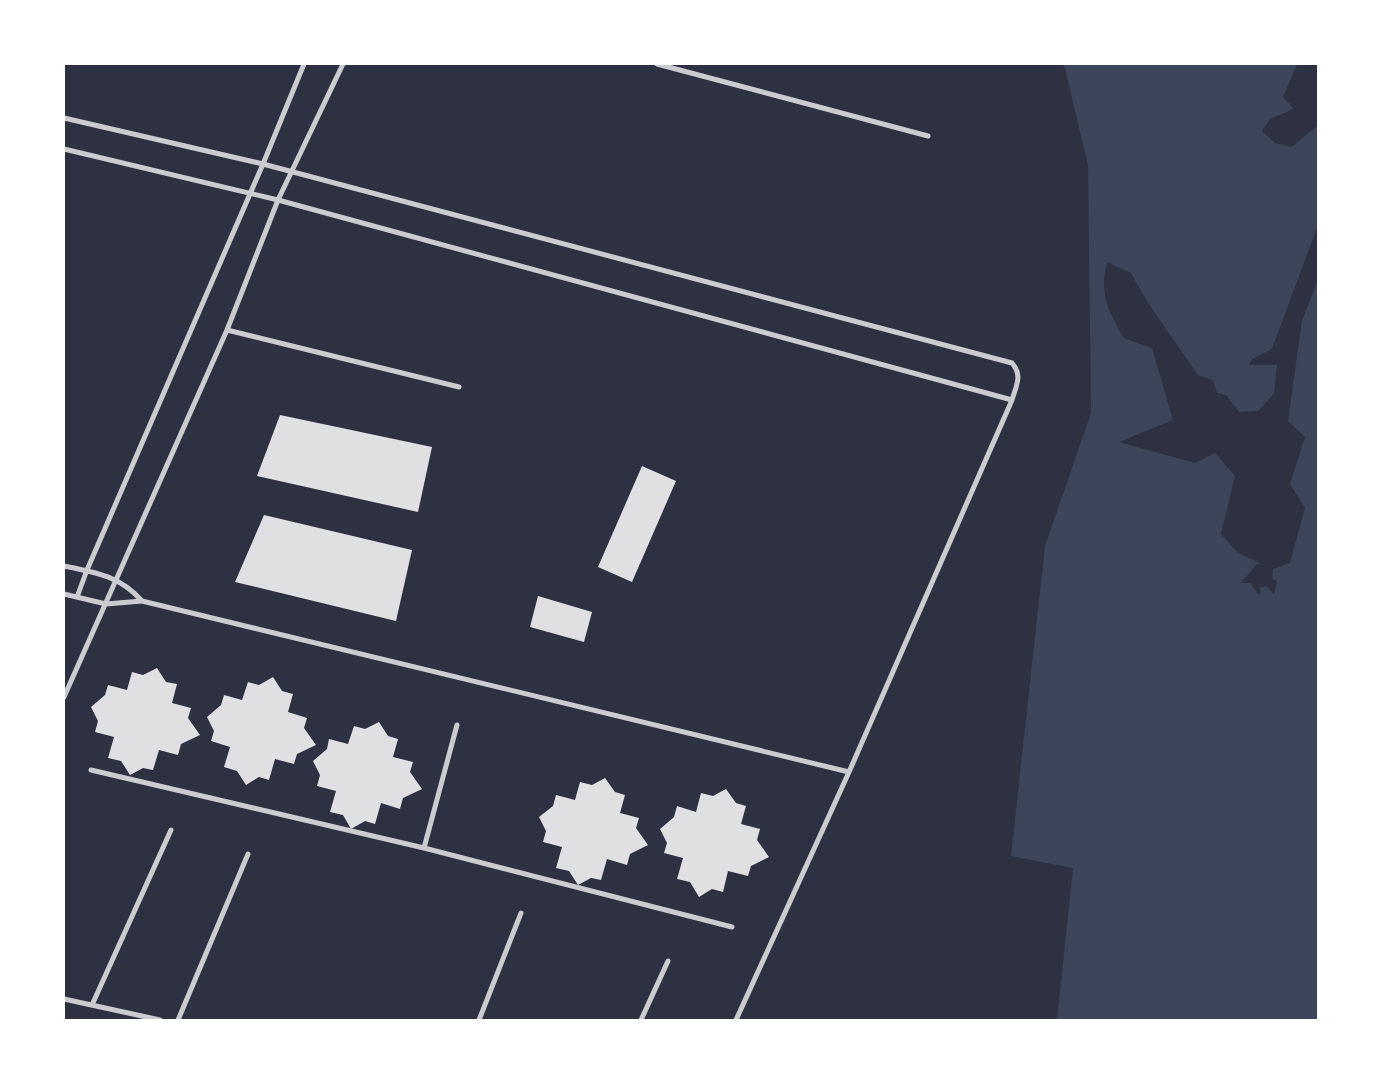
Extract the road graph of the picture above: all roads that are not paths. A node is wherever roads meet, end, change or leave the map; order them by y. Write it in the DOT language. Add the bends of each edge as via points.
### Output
graph roads {
  1 [pos="304,64"];
  2 [pos="343,64"];
  3 [pos="657,64"];
  4 [pos="64,118"];
  5 [pos="928,136"];
  6 [pos="64,149"];
  7 [pos="263,164"];
  8 [pos="291,172"];
  9 [pos="249,194"];
  10 [pos="278,200"];
  11 [pos="227,330"];
  12 [pos="459,387"];
  13 [pos="1012,400"];
  14 [pos="64,566"];
  15 [pos="87,570"];
  16 [pos="116,579"];
  17 [pos="64,594"];
  18 [pos="77,597"];
  19 [pos="142,601"];
  20 [pos="106,604"];
  21 [pos="64,698"];
  22 [pos="457,725"];
  23 [pos="91,770"];
  24 [pos="849,772"];
  25 [pos="171,830"];
  26 [pos="424,848"];
  27 [pos="248,854"];
  28 [pos="521,913"];
  29 [pos="732,927"];
  30 [pos="668,961"];
  31 [pos="64,999"];
  32 [pos="92,1005"];
  33 [pos="160,1020"];
  34 [pos="178,1020"];
  35 [pos="479,1020"];
  36 [pos="641,1020"];
  37 [pos="736,1020"];
  1 -- 7 [label="street"];
  2 -- 8 [label="street"];
  3 -- 5 [label="street"];
  4 -- 7 [label="street"];
  6 -- 9 [label="street"];
  7 -- 8 [label="street"];
  7 -- 9 [label="street"];
  8 -- 10 [label="street"];
  8 -- 13 [label="street" via="1012,363 1019,376"];
  9 -- 10 [label="street"];
  9 -- 15 [label="street"];
  10 -- 11 [label="street"];
  10 -- 13 [label="street"];
  11 -- 12 [label="street"];
  11 -- 16 [label="street"];
  13 -- 24 [label="street"];
  14 -- 15 [label="street"];
  15 -- 16 [label="street"];
  15 -- 18 [label="street"];
  16 -- 19 [label="street"];
  16 -- 20 [label="street"];
  17 -- 18 [label="street"];
  18 -- 20 [label="street"];
  19 -- 20 [label="street"];
  19 -- 24 [label="street"];
  20 -- 21 [label="street"];
  22 -- 26 [label="street"];
  23 -- 26 [label="street"];
  24 -- 37 [label="street"];
  25 -- 32 [label="street"];
  26 -- 29 [label="street"];
  27 -- 34 [label="street"];
  28 -- 35 [label="street"];
  30 -- 36 [label="street"];
  31 -- 32 [label="street"];
  32 -- 33 [label="street"];
}
